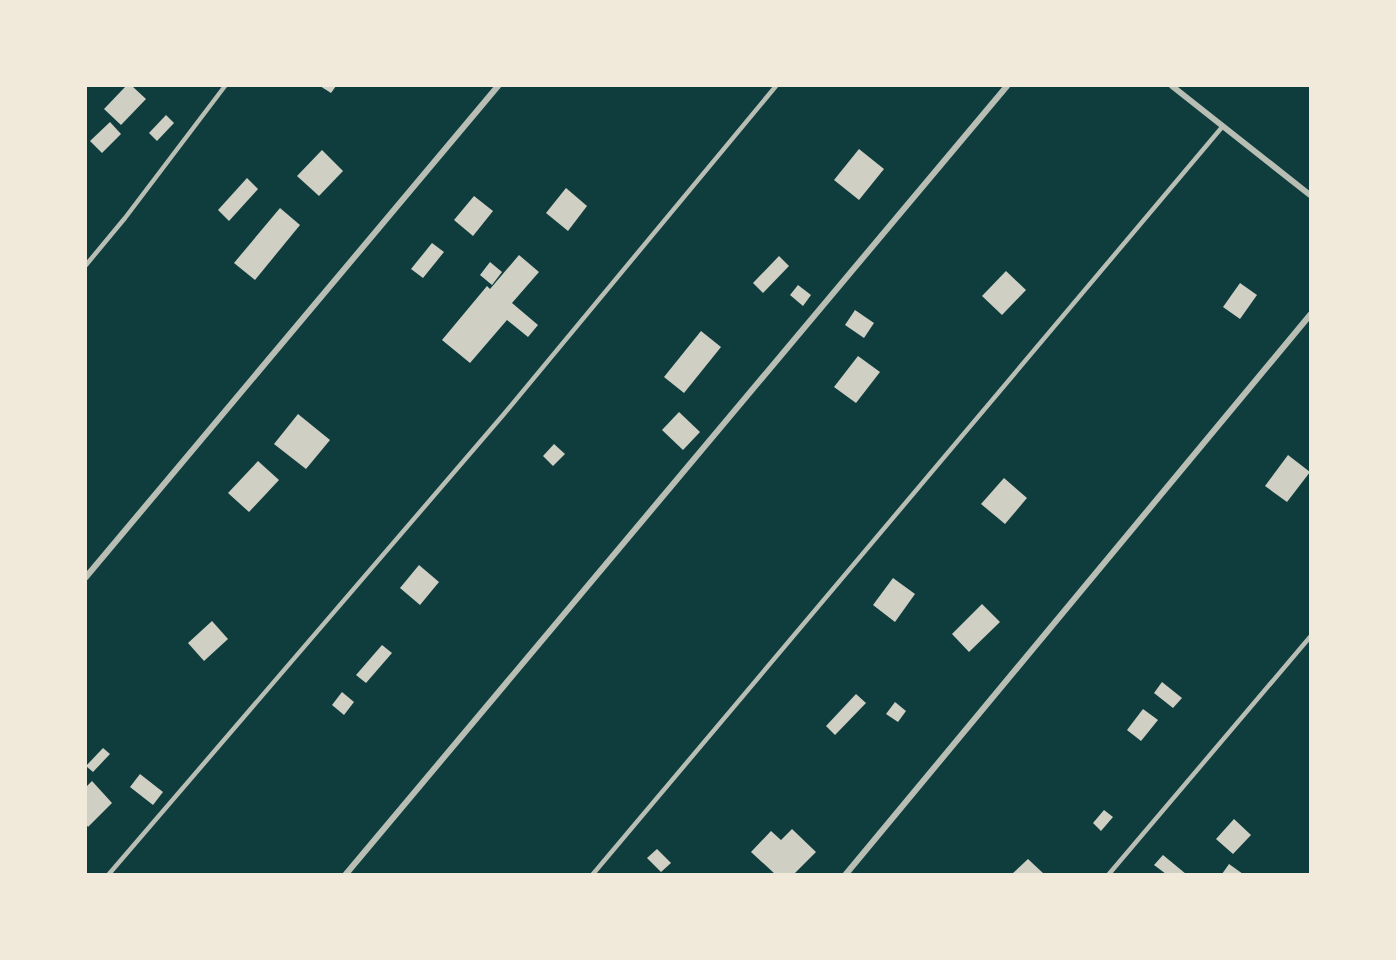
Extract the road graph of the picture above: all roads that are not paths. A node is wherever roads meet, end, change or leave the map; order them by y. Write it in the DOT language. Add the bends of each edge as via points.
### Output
graph roads {
  1 [pos="225,86"];
  2 [pos="498,86"];
  3 [pos="776,86"];
  4 [pos="1007,86"];
  5 [pos="1172,86"];
  6 [pos="1223,126"];
  7 [pos="1311,195"];
  8 [pos="86,265"];
  9 [pos="1311,315"];
  10 [pos="86,577"];
  11 [pos="1311,637"];
  12 [pos="109,874"];
  13 [pos="346,874"];
  14 [pos="593,874"];
  15 [pos="846,874"];
  16 [pos="1109,874"];
  1 -- 8 [label="lane"];
  2 -- 10 [label="street"];
  3 -- 12 [label="lane" via="504,414"];
  4 -- 13 [label="street"];
  5 -- 6 [label="street"];
  6 -- 7 [label="street"];
  6 -- 14 [label="lane"];
  9 -- 15 [label="street"];
  11 -- 16 [label="lane"];
}
